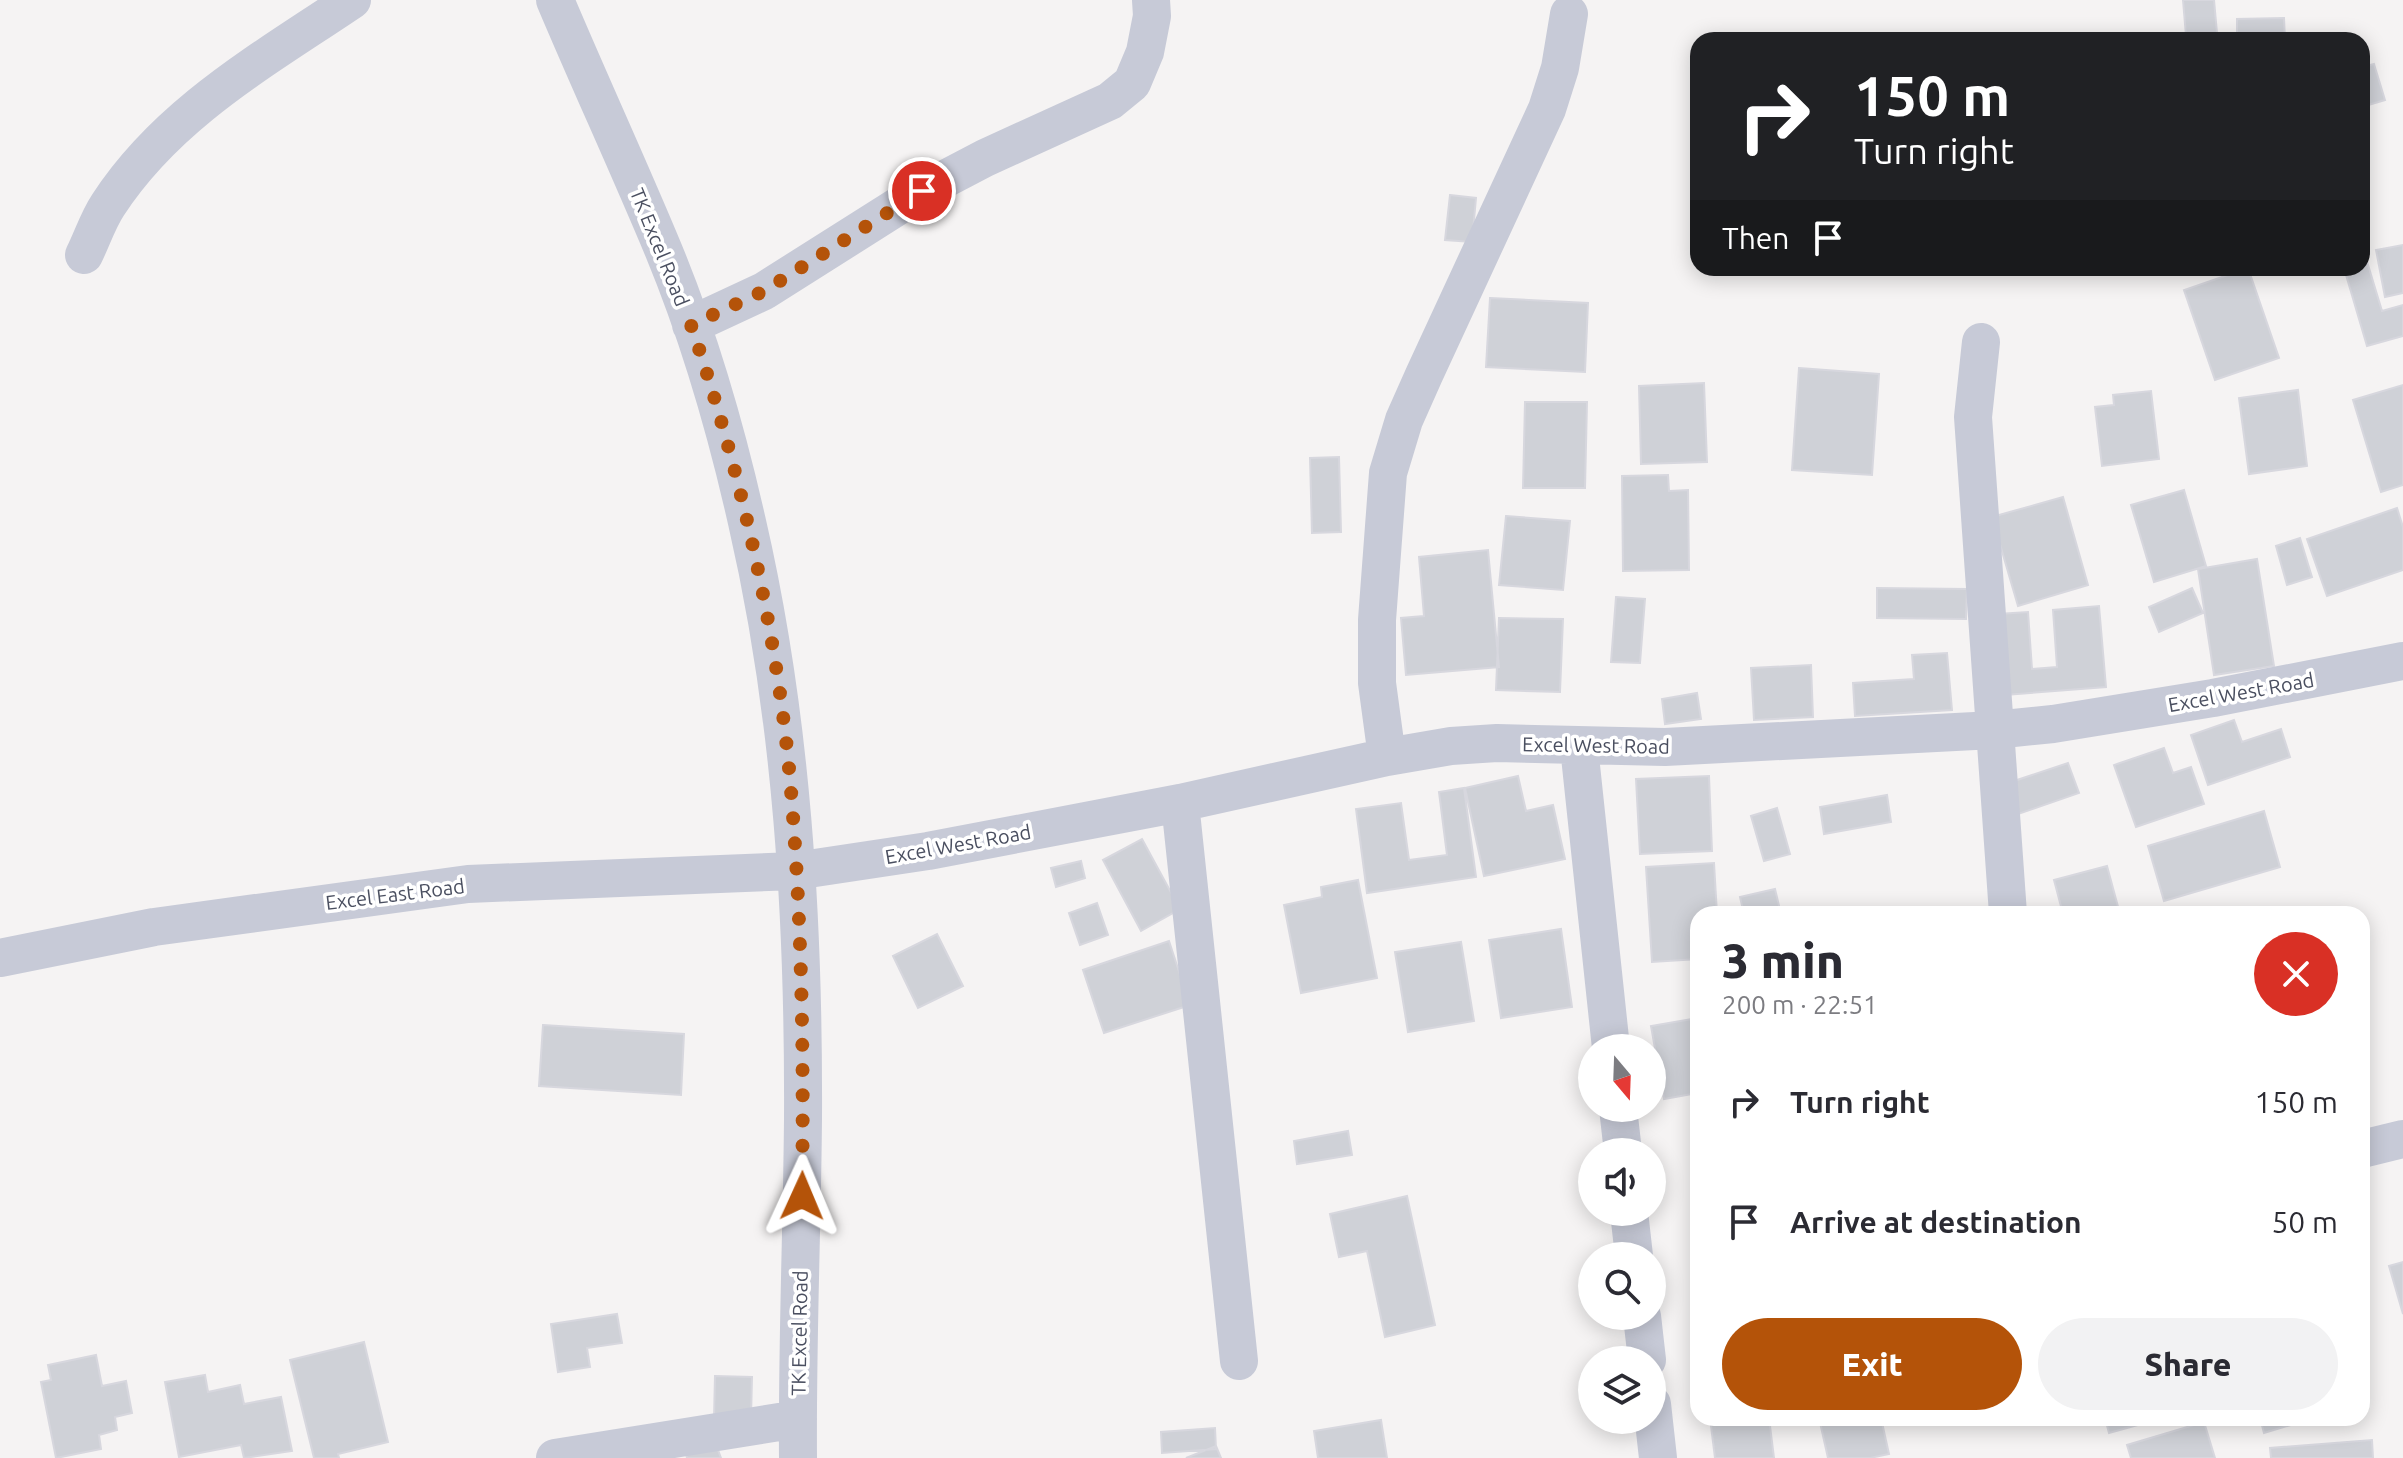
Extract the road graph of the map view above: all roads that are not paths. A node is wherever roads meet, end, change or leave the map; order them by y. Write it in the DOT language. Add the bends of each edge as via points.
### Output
graph roads {
  1 [pos="352,0"];
  2 [pos="555,0"];
  3 [pos="1151,0"];
  4 [pos="1569,14"];
  5 [pos="84,255"];
  6 [pos="691,325"];
  7 [pos="1981,342"];
  8 [pos="2403,661"];
  9 [pos="1994,730"];
  10 [pos="1579,747"];
  11 [pos="1387,757"];
  12 [pos="1180,803"];
  13 [pos="795,871"];
  14 [pos="2007,906"];
  15 [pos="0,958"];
  16 [pos="1610,1034"];
  17 [pos="2403,1139"];
  18 [pos="2370,1147"];
  19 [pos="1239,1361"];
  20 [pos="798,1419"];
  21 [pos="1655,1434"];
  22 [pos="555,1458"];
  23 [pos="798,1458"];
  24 [pos="1658,1458"];
  1 -- 5 [label="street" via="214,93 156,143 106,206"];
  2 -- 6 [label="street, TK Excel Road"];
  3 -- 6 [label="street" via="1145,52 1132,83 1110,101 922,191 764,291"];
  4 -- 11 [label="street" via="1547,109 1424,375 1388,473 1377,620 1377,683"];
  6 -- 13 [label="street, TK Excel Road" via="747,523 781,710"];
  7 -- 9 [label="street" via="1973,417"];
  8 -- 9 [label="street, Excel West Road" via="2213,698"];
  9 -- 10 [label="street, Excel West Road"];
  9 -- 14 [label="street"];
  10 -- 11 [label="street, Excel West Road" via="1497,743"];
  10 -- 16 [label="street"];
  11 -- 12 [label="street, Excel West Road"];
  12 -- 13 [label="street, Excel West Road"];
  12 -- 19 [label="street"];
  13 -- 15 [label="street, Excel East Road" via="468,884 154,927"];
  13 -- 20 [label="street, TK Excel Road" via="803,1115"];
  17 -- 18 [label="street"];
  20 -- 22 [label="street"];
  20 -- 23 [label="street, TK Excel Road"];
  21 -- 24 [label="street"];
}
